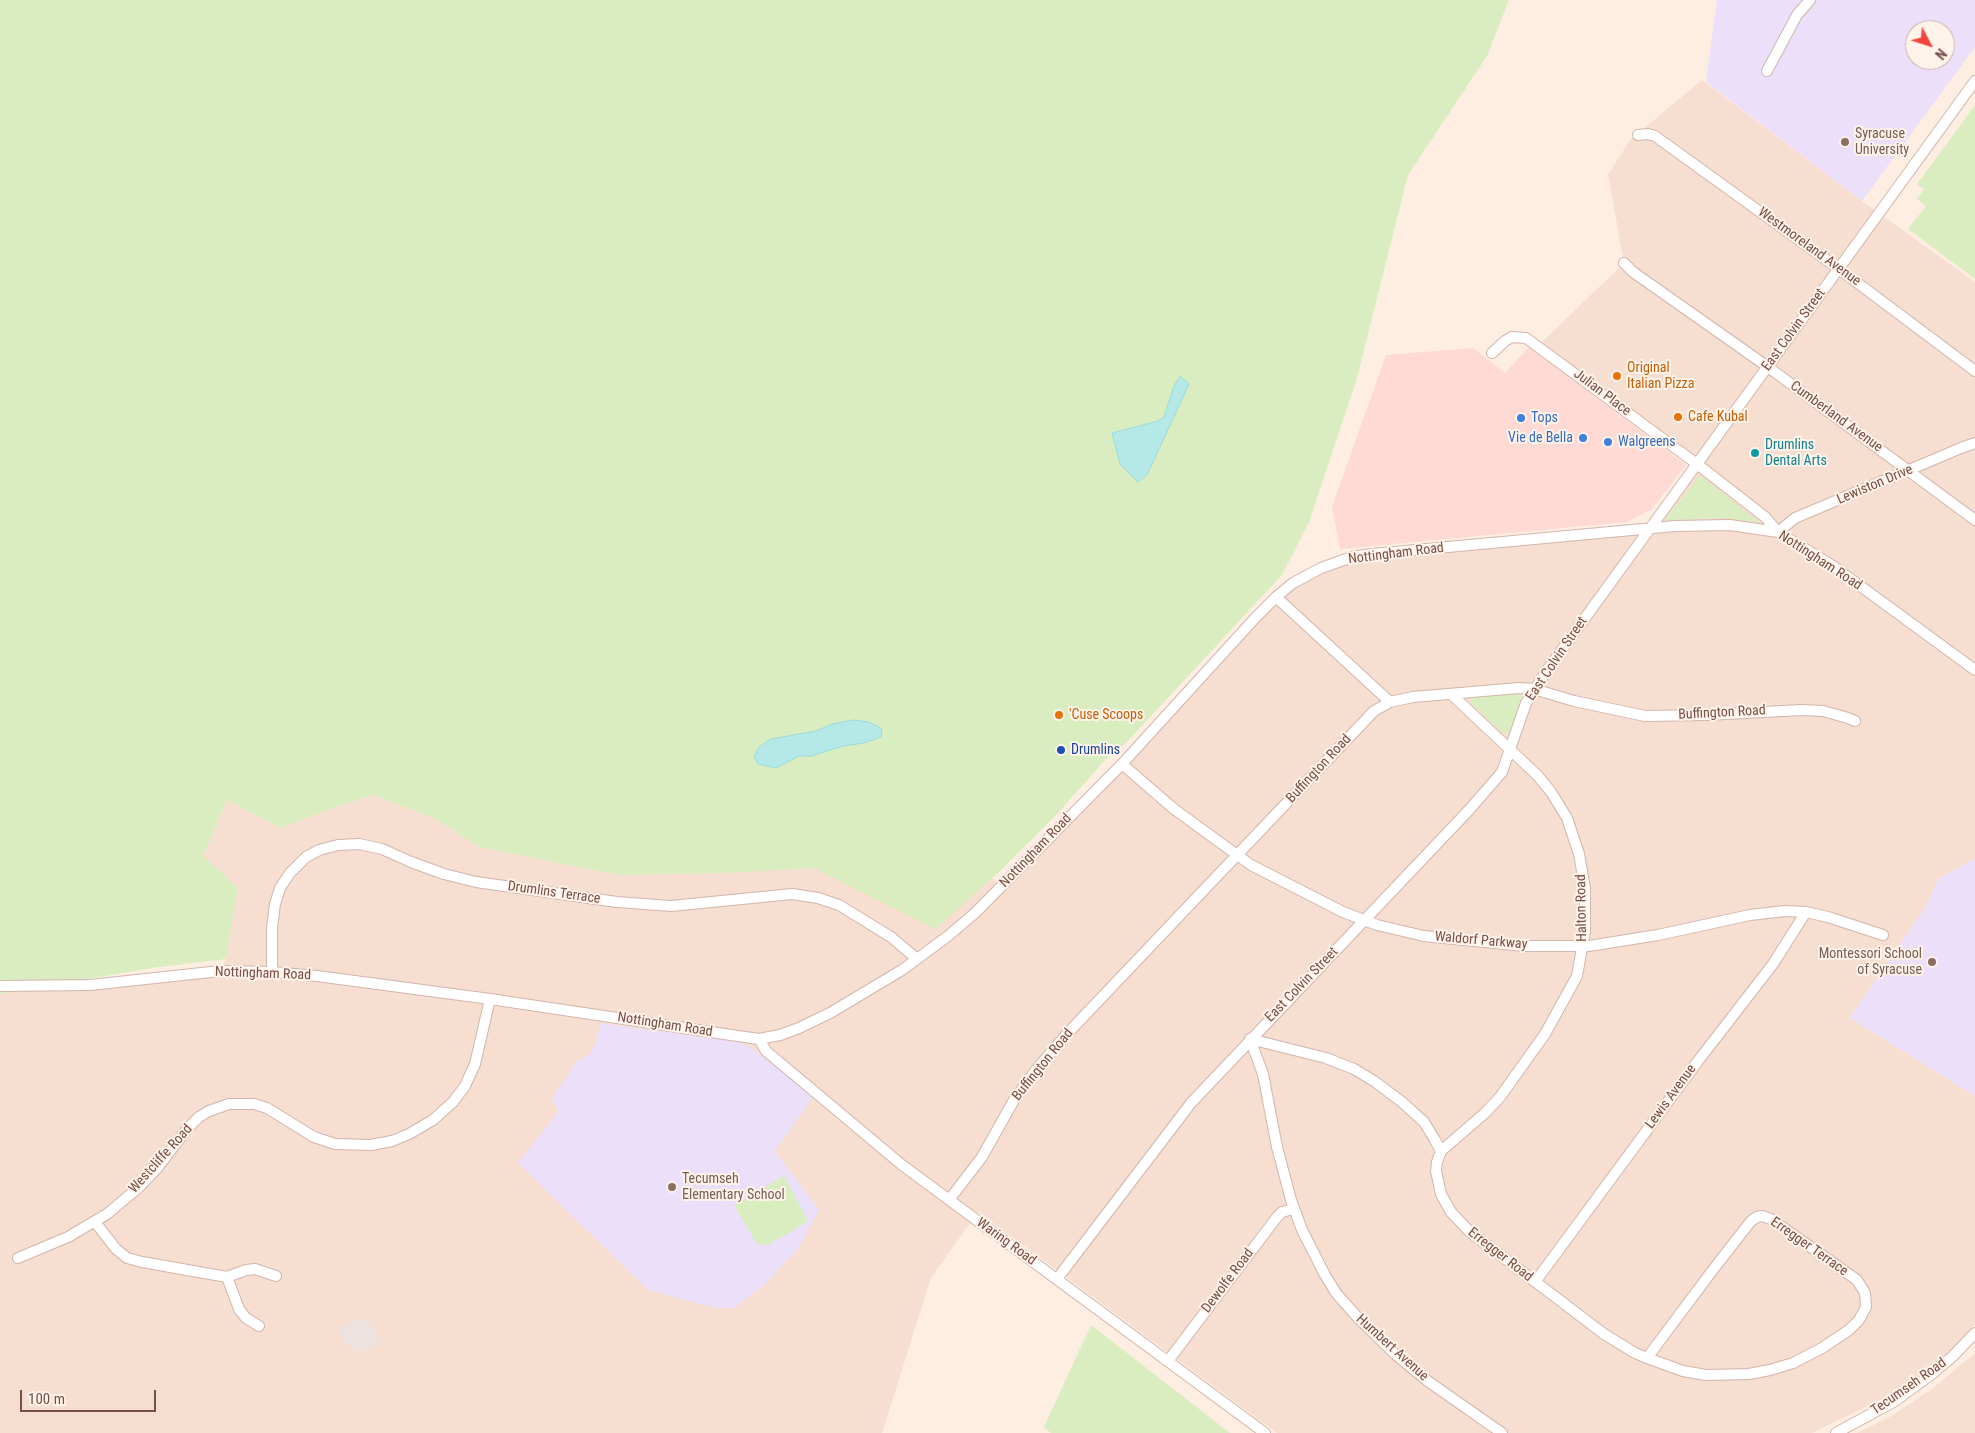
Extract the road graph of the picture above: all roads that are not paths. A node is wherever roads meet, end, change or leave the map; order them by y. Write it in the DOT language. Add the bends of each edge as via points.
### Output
graph roads {
  1 [pos="1810,0"];
  2 [pos="1767,71"];
  3 [pos="1975,81"];
  4 [pos="1638,135"];
  5 [pos="1624,263"];
  6 [pos="1839,269"];
  7 [pos="1492,353"];
  8 [pos="1768,367"];
  9 [pos="1975,371"];
  10 [pos="1975,443"];
  11 [pos="1697,464"];
  12 [pos="1908,470"];
  13 [pos="1975,520"];
  14 [pos="1648,529"];
  15 [pos="1778,532"];
  16 [pos="1276,597"];
  17 [pos="1975,670"];
  18 [pos="1534,689"];
  19 [pos="1451,694"];
  20 [pos="1390,702"];
  21 [pos="1855,722"];
  22 [pos="1511,749"];
  23 [pos="1122,764"];
  24 [pos="1236,856"];
  25 [pos="1806,912"];
  26 [pos="1364,920"];
  27 [pos="1883,936"];
  28 [pos="1583,946"];
  29 [pos="917,959"];
  30 [pos="272,972"];
  31 [pos="0,986"];
  32 [pos="490,999"];
  33 [pos="1250,1038"];
  34 [pos="759,1039"];
  35 [pos="1441,1152"];
  36 [pos="949,1200"];
  37 [pos="1293,1208"];
  38 [pos="95,1222"];
  39 [pos="18,1258"];
  40 [pos="226,1276"];
  41 [pos="276,1276"];
  42 [pos="1057,1280"];
  43 [pos="1536,1282"];
  44 [pos="259,1326"];
  45 [pos="1975,1333"];
  46 [pos="1647,1358"];
  47 [pos="1168,1361"];
  48 [pos="1265,1433"];
  49 [pos="1502,1433"];
  50 [pos="1836,1433"];
  1 -- 2 [label="street" via="1797,15"];
  3 -- 6 [label="street, East Colvin Street"];
  4 -- 6 [label="street, Westmoreland Avenue" via="1656,136"];
  5 -- 8 [label="street, Cumberland Avenue"];
  6 -- 8 [label="street, East Colvin Street"];
  6 -- 9 [label="street, Westmoreland Avenue"];
  7 -- 11 [label="street, Julian Place" via="1512,337 1526,338"];
  8 -- 11 [label="street, East Colvin Street"];
  8 -- 12 [label="street, Cumberland Avenue"];
  10 -- 12 [label="street, Lewiston Drive"];
  11 -- 14 [label="street, East Colvin Street"];
  11 -- 15 [label="street, Julian Place" via="1765,517"];
  12 -- 13 [label="street, Cumberland Avenue"];
  12 -- 15 [label="street, Lewiston Drive" via="1795,518"];
  14 -- 15 [label="street, Nottingham Road" via="1730,525"];
  14 -- 16 [label="street, Nottingham Road" via="1352,557 1321,568 1293,583"];
  14 -- 18 [label="street, East Colvin Street"];
  15 -- 17 [label="street, Nottingham Road" via="1833,566"];
  16 -- 20 [label="street"];
  16 -- 23 [label="street, Nottingham Road"];
  18 -- 19 [label="street, Buffington Road"];
  18 -- 21 [label="street, Buffington Road" via="1645,716 1801,710 1823,711"];
  18 -- 22 [label="street, East Colvin Street"];
  19 -- 20 [label="street, Buffington Road"];
  19 -- 22 [label="street, Halton Road"];
  20 -- 24 [label="street, Buffington Road" via="1374,711"];
  22 -- 26 [label="street, East Colvin Street" via="1502,772"];
  22 -- 28 [label="street, Halton Road" via="1552,792 1567,818 1579,854 1585,888"];
  23 -- 24 [label="street, Waldorf Parkway"];
  23 -- 29 [label="street, Nottingham Road" via="975,913"];
  24 -- 26 [label="street, Waldorf Parkway" via="1342,912"];
  24 -- 36 [label="street, Buffington Road" via="1036,1070 1014,1100 982,1157"];
  25 -- 27 [label="street, Waldorf Parkway"];
  25 -- 28 [label="street, Waldorf Parkway" via="1750,915 1658,935"];
  25 -- 43 [label="street, Lewis Avenue" via="1773,964 1698,1060"];
  26 -- 28 [label="street, Waldorf Parkway" via="1424,936 1465,941"];
  26 -- 33 [label="street, East Colvin Street"];
  28 -- 35 [label="street, Halton Road" via="1577,976 1545,1034 1500,1097"];
  29 -- 30 [label="street, Drumlins Terrace" via="891,937 854,914 818,898 792,894 671,906 617,902 476,882 359,844 319,850 306,857 290,873 275,904"];
  29 -- 34 [label="street, Nottingham Road" via="830,1013 780,1035"];
  30 -- 31 [label="street, Nottingham Road" via="220,970 90,985"];
  30 -- 32 [label="street, Nottingham Road"];
  32 -- 34 [label="street, Nottingham Road"];
  32 -- 38 [label="street, Westcliffe Road" via="475,1064 465,1086 433,1120 409,1134 371,1145 335,1144 314,1137 266,1108 254,1104 229,1104 199,1117 138,1188"];
  33 -- 35 [label="street" via="1326,1058 1354,1069 1402,1102 1424,1122"];
  33 -- 37 [label="street, Humbert Avenue" via="1263,1074"];
  33 -- 42 [label="street, East Colvin Street" via="1178,1118"];
  34 -- 36 [label="street, Waring Road" via="773,1058 902,1166"];
  35 -- 43 [label="street, Erregger Road" via="1436,1171 1441,1194 1452,1212 1470,1232"];
  36 -- 42 [label="street, Waring Road"];
  37 -- 47 [label="street, Dewolfe Road" via="1277,1217"];
  37 -- 49 [label="street, Humbert Avenue" via="1325,1275 1359,1320 1429,1382"];
  38 -- 39 [label="street, Westcliffe Road"];
  38 -- 40 [label="street" via="116,1249 128,1258"];
  40 -- 41 [label="street" via="255,1269"];
  40 -- 44 [label="street" via="239,1309"];
  42 -- 47 [label="street, Waring Road"];
  43 -- 46 [label="street, Erregger Road" via="1604,1334"];
  45 -- 50 [label="street, Tecumseh Road" via="1932,1374 1895,1401"];
  46 -- 46 [label="street, Erregger Terrace" via="1706,1375 1770,1370 1822,1348 1849,1330 1866,1307 1865,1293 1857,1280 1772,1219 1757,1217"];
  47 -- 48 [label="street, Waring Road"];
}
